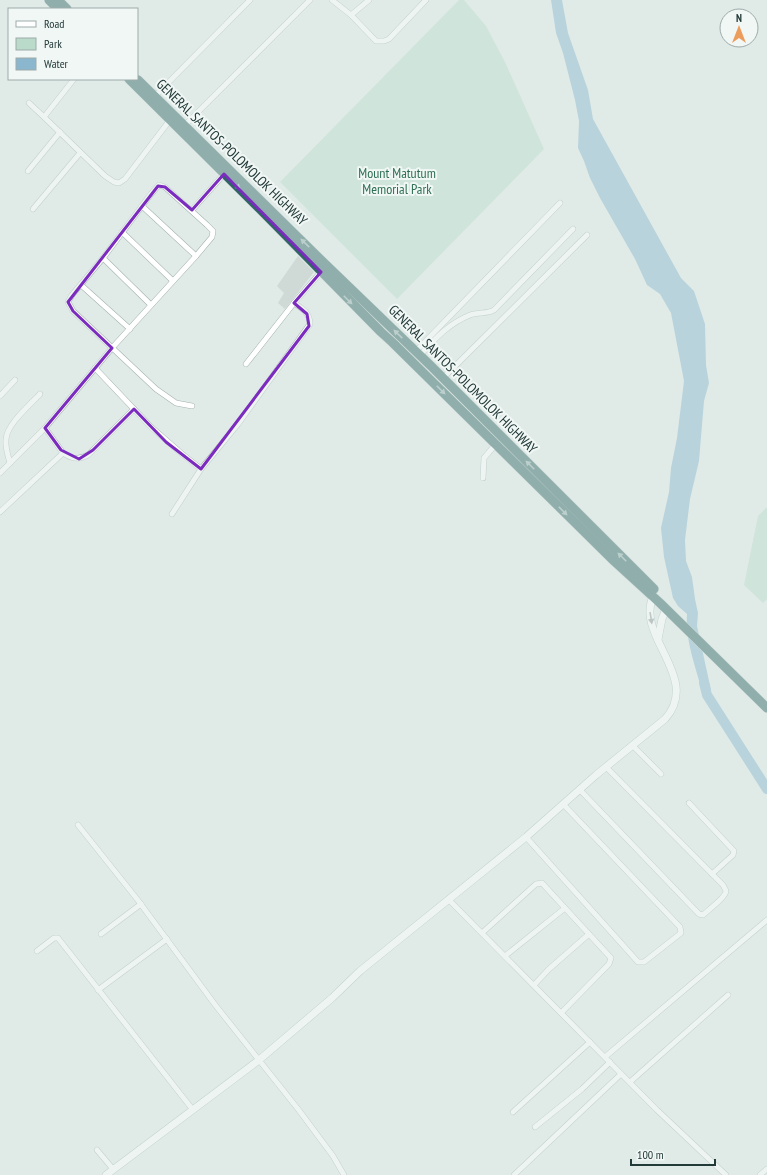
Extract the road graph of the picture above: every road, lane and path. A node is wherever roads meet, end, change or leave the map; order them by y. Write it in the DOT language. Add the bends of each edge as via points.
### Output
graph roads {
  1 [pos="49,0"];
  2 [pos="58,0"];
  3 [pos="250,0"];
  4 [pos="310,0"];
  5 [pos="332,0"];
  6 [pos="369,0"];
  7 [pos="426,0"];
  8 [pos="57,8"];
  9 [pos="67,8"];
  10 [pos="351,16"];
  11 [pos="73,80"];
  12 [pos="130,80"];
  13 [pos="138,80"];
  14 [pos="155,96"];
  15 [pos="29,103"];
  16 [pos="44,117"];
  17 [pos="170,120"];
  18 [pos="184,126"];
  19 [pos="60,132"];
  20 [pos="80,153"];
  21 [pos="28,171"];
  22 [pos="224,174"];
  23 [pos="560,203"];
  24 [pos="142,206"];
  25 [pos="33,209"];
  26 [pos="192,210"];
  27 [pos="573,229"];
  28 [pos="122,232"];
  29 [pos="587,235"];
  30 [pos="196,256"];
  31 [pos="103,258"];
  32 [pos="321,272"];
  33 [pos="173,280"];
  34 [pos="81,284"];
  35 [pos="294,303"];
  36 [pos="151,305"];
  37 [pos="130,329"];
  38 [pos="430,345"];
  39 [pos="112,348"];
  40 [pos="418,353"];
  41 [pos="246,364"];
  42 [pos="455,367"];
  43 [pos="95,368"];
  44 [pos="443,378"];
  45 [pos="15,380"];
  46 [pos="40,394"];
  47 [pos="0,396"];
  48 [pos="192,406"];
  49 [pos="134,409"];
  50 [pos="45,428"];
  51 [pos="496,444"];
  52 [pos="64,452"];
  53 [pos="10,463"];
  54 [pos="201,469"];
  55 [pos="0,474"];
  56 [pos="482,478"];
  57 [pos="0,512"];
  58 [pos="172,514"];
  59 [pos="653,597"];
  60 [pos="666,609"];
  61 [pos="679,618"];
  62 [pos="658,639"];
  63 [pos="710,649"];
  64 [pos="767,701"];
  65 [pos="767,708"];
  66 [pos="633,746"];
  67 [pos="606,767"];
  68 [pos="661,774"];
  69 [pos="580,790"];
  70 [pos="689,803"];
  71 [pos="563,804"];
  72 [pos="78,824"];
  73 [pos="526,837"];
  74 [pos="712,874"];
  75 [pos="449,900"];
  76 [pos="141,904"];
  77 [pos="565,908"];
  78 [pos="767,920"];
  79 [pos="482,933"];
  80 [pos="101,934"];
  81 [pos="590,934"];
  82 [pos="167,939"];
  83 [pos="37,951"];
  84 [pos="505,956"];
  85 [pos="534,985"];
  86 [pos="98,990"];
  87 [pos="728,995"];
  88 [pos="561,1013"];
  89 [pos="590,1042"];
  90 [pos="605,1058"];
  91 [pos="259,1060"];
  92 [pos="610,1062"];
  93 [pos="621,1074"];
  94 [pos="630,1082"];
  95 [pos="193,1110"];
  96 [pos="513,1112"];
  97 [pos="535,1127"];
  98 [pos="97,1150"];
  99 [pos="113,1169"];
  100 [pos="767,1169"];
  101 [pos="106,1175"];
  102 [pos="344,1175"];
  103 [pos="514,1175"];
  104 [pos="726,1175"];
  105 [pos="760,1175"];
  1 -- 8 [label="highway"];
  2 -- 9 [label="highway"];
  3 -- 14 [label="street"];
  4 -- 18 [label="street"];
  5 -- 10 [label="street"];
  6 -- 10 [label="street"];
  7 -- 10 [label="street" via="384,41 376,41"];
  11 -- 16 [label="street"];
  12 -- 17 [label="highway"];
  13 -- 14 [label="highway, GENERAL SANTOS-POLOMOLOK HIGHWAY"];
  14 -- 18 [label="highway, GENERAL SANTOS-POLOMOLOK HIGHWAY"];
  15 -- 16 [label="street"];
  16 -- 19 [label="street"];
  17 -- 20 [label="street" via="119,183 105,176"];
  17 -- 22 [label="highway"];
  40 -- 18 [label="highway, GENERAL SANTOS-POLOMOLOK HIGHWAY, one-way"];
  19 -- 20 [label="street"];
  19 -- 21 [label="street"];
  20 -- 25 [label="street"];
  22 -- 26 [label="street"];
  22 -- 32 [label="highway, one-way"];
  23 -- 40 [label="street"];
  24 -- 26 [label="street" via="161,185"];
  24 -- 28 [label="street"];
  24 -- 30 [label="street"];
  26 -- 30 [label="street" via="211,228 213,234"];
  27 -- 38 [label="street" via="494,310 474,314 453,323"];
  28 -- 31 [label="street"];
  28 -- 33 [label="street"];
  29 -- 42 [label="street"];
  30 -- 33 [label="street"];
  31 -- 34 [label="street"];
  31 -- 36 [label="street"];
  32 -- 35 [label="street"];
  32 -- 51 [label="highway, one-way"];
  33 -- 36 [label="street"];
  34 -- 37 [label="street"];
  34 -- 39 [label="street" via="69,300 70,307"];
  35 -- 41 [label="street"];
  35 -- 54 [label="street" via="307,314 310,324 238,424"];
  36 -- 37 [label="street"];
  37 -- 39 [label="street"];
  38 -- 40 [label="street"];
  38 -- 42 [label="street"];
  39 -- 43 [label="street"];
  39 -- 48 [label="street" via="170,400 184,406"];
  40 -- 44 [label="highway, GENERAL SANTOS-POLOMOLOK HIGHWAY"];
  42 -- 44 [label="street"];
  43 -- 49 [label="street"];
  43 -- 50 [label="street"];
  61 -- 44 [label="highway, GENERAL SANTOS-POLOMOLOK HIGHWAY, one-way"];
  45 -- 47 [label="street"];
  46 -- 53 [label="street" via="6,434"];
  49 -- 52 [label="street" via="88,455 75,459"];
  49 -- 54 [label="street" via="166,442"];
  50 -- 52 [label="street"];
  50 -- 53 [label="street"];
  51 -- 56 [label="street" via="484,458"];
  51 -- 59 [label="highway, one-way"];
  52 -- 57 [label="street"];
  53 -- 55 [label="street"];
  54 -- 58 [label="street"];
  59 -- 60 [label="highway"];
  59 -- 62 [label="street, one-way" via="650,617"];
  60 -- 61 [label="highway"];
  60 -- 62 [label="street"];
  61 -- 63 [label="highway"];
  62 -- 66 [label="street" via="673,673 675,702 666,719"];
  63 -- 64 [label="highway"];
  63 -- 65 [label="highway"];
  66 -- 67 [label="street"];
  66 -- 68 [label="street"];
  67 -- 69 [label="street"];
  67 -- 74 [label="street"];
  69 -- 71 [label="street"];
  69 -- 74 [label="street" via="700,915 725,894 723,885"];
  70 -- 74 [label="street" via="734,851 733,855"];
  71 -- 73 [label="street"];
  71 -- 73 [label="street" via="680,927 681,933 644,962 638,962"];
  72 -- 76 [label="street"];
  73 -- 75 [label="street"];
  75 -- 79 [label="street"];
  75 -- 91 [label="street" via="360,971"];
  76 -- 80 [label="street"];
  76 -- 82 [label="street"];
  77 -- 79 [label="street" via="542,884 538,884"];
  77 -- 81 [label="street"];
  77 -- 84 [label="street"];
  78 -- 90 [label="street"];
  79 -- 84 [label="street"];
  81 -- 85 [label="street"];
  81 -- 88 [label="street" via="611,956 611,962"];
  82 -- 86 [label="street"];
  82 -- 91 [label="street"];
  83 -- 86 [label="street" via="54,938 58,938"];
  84 -- 85 [label="street"];
  85 -- 88 [label="street"];
  86 -- 95 [label="street"];
  87 -- 94 [label="street"];
  88 -- 89 [label="street"];
  89 -- 90 [label="street"];
  89 -- 96 [label="street"];
  90 -- 92 [label="street"];
  91 -- 95 [label="street"];
  91 -- 102 [label="street" via="333,1156"];
  92 -- 93 [label="street"];
  92 -- 97 [label="street"];
  93 -- 94 [label="street"];
  93 -- 103 [label="street"];
  94 -- 104 [label="street"];
  95 -- 99 [label="street"];
  98 -- 99 [label="street"];
  99 -- 101 [label="street"];
  100 -- 105 [label="street"];
}
